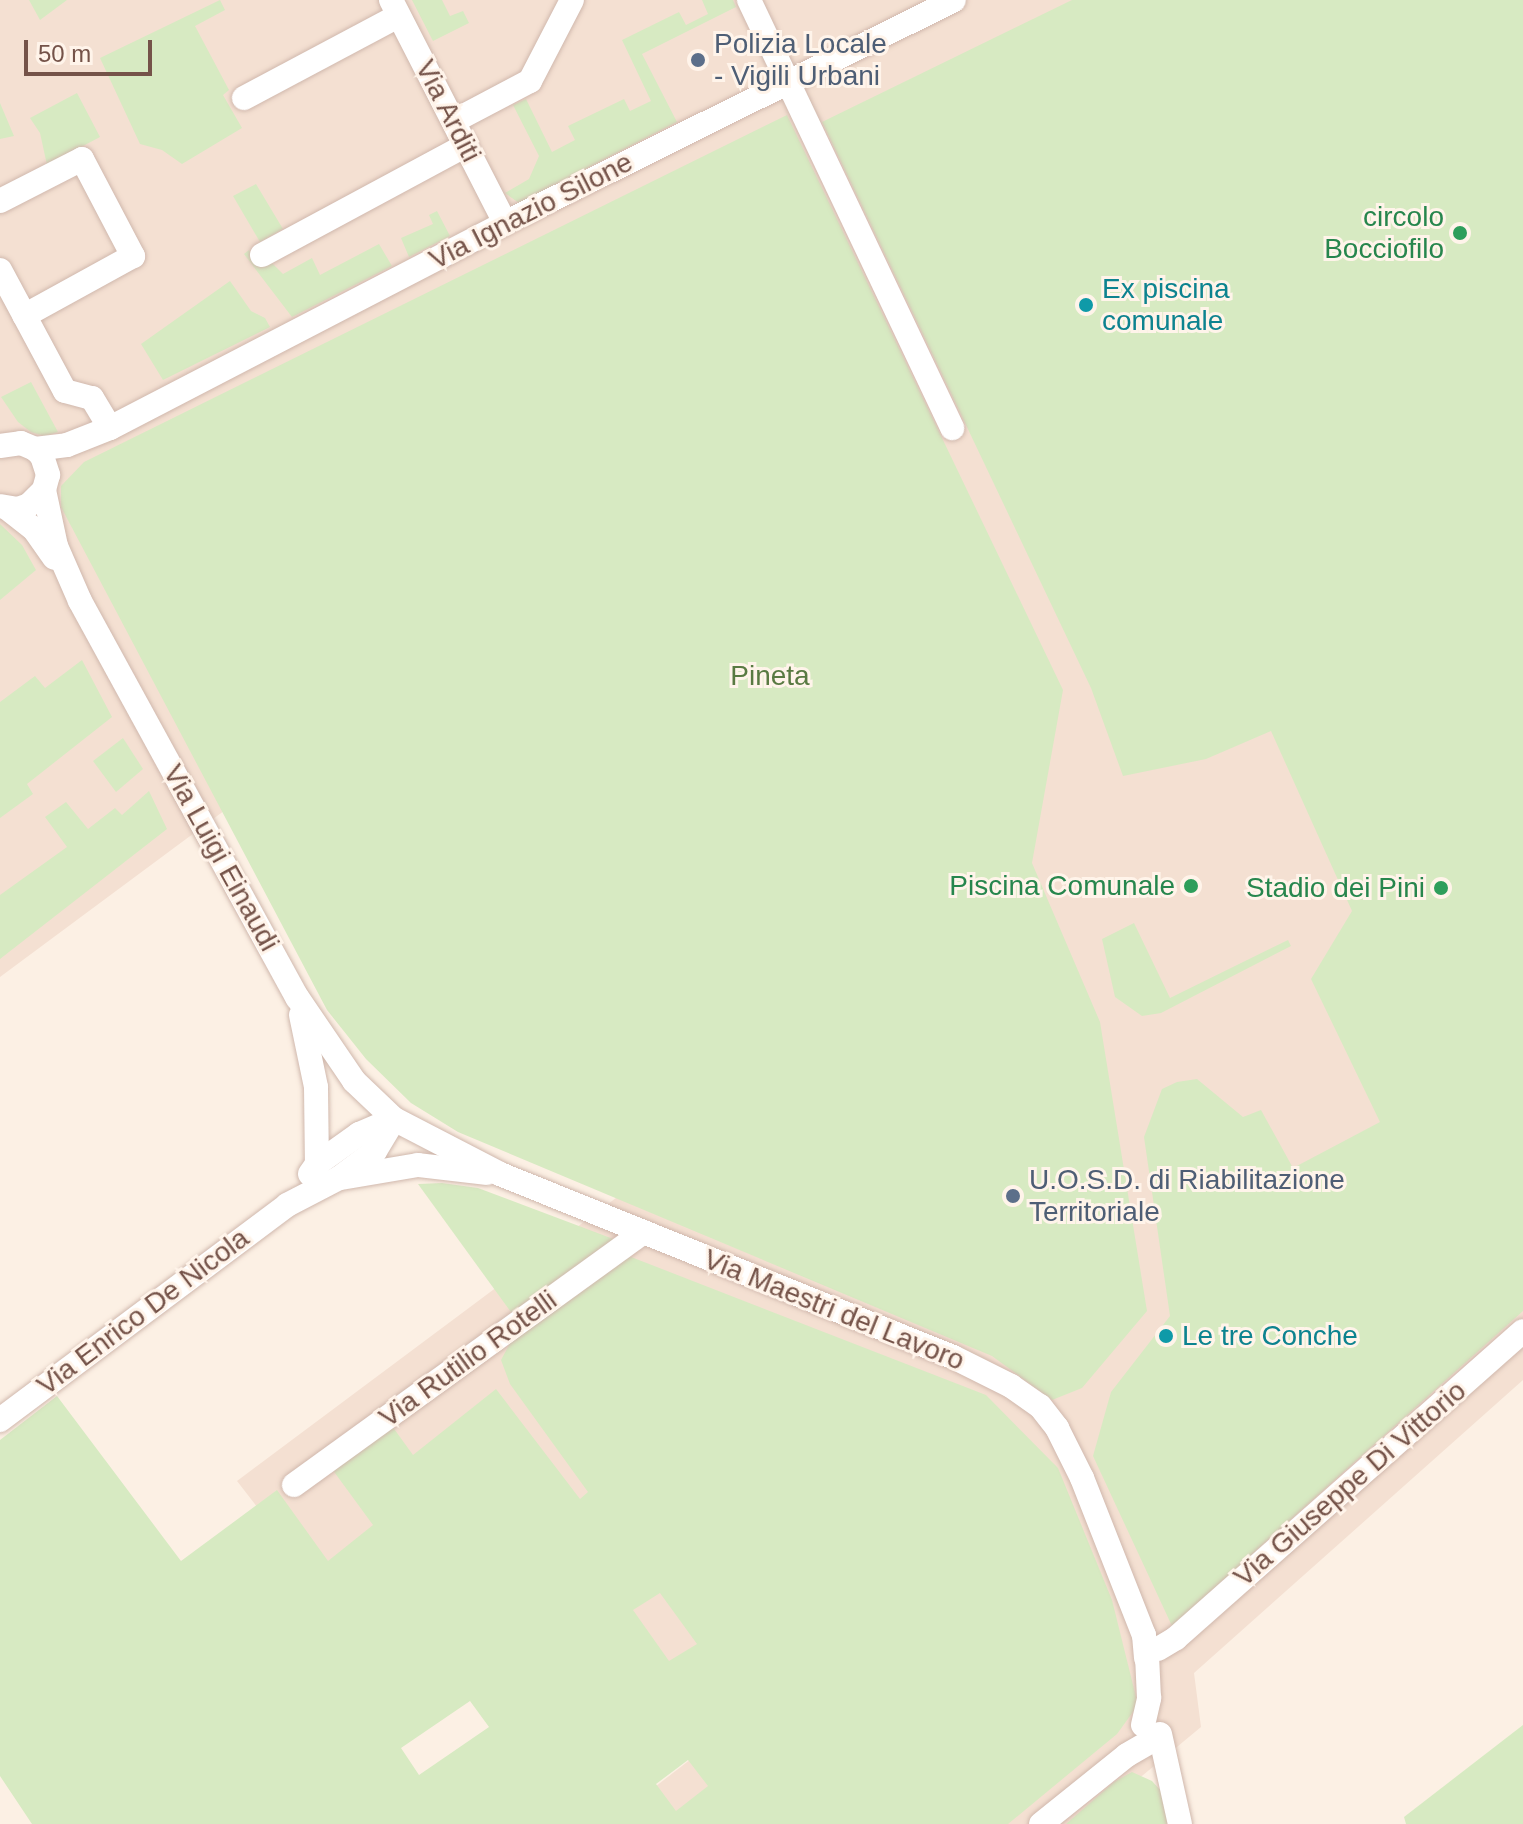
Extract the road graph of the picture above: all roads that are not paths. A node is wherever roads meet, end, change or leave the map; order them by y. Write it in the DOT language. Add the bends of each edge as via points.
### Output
graph roads {
  1 [pos="572,0"];
  2 [pos="954,0"];
  3 [pos="755,2"];
  4 [pos="394,8"];
  5 [pos="789,83"];
  6 [pos="244,98"];
  7 [pos="454,121"];
  8 [pos="466,145"];
  9 [pos="0,201"];
  10 [pos="505,223"];
  11 [pos="262,255"];
  12 [pos="0,270"];
  13 [pos="24,316"];
  14 [pos="0,423"];
  15 [pos="110,428"];
  16 [pos="952,428"];
  17 [pos="19,446"];
  18 [pos="46,482"];
  19 [pos="4,507"];
  20 [pos="71,581"];
  21 [pos="297,997"];
  22 [pos="394,1119"];
  23 [pos="317,1164"];
  24 [pos="500,1174"];
  25 [pos="339,1178"];
  26 [pos="287,1205"];
  27 [pos="643,1232"];
  28 [pos="1523,1331"];
  29 [pos="0,1420"];
  30 [pos="294,1485"];
  31 [pos="1157,1652"];
  32 [pos="1146,1737"];
  33 [pos="1041,1824"];
  34 [pos="1180,1824"];
  1 -- 7 [label="street" via="530,81"];
  2 -- 5 [label="street, Via Ignazio Silone"];
  3 -- 5 [label="street"];
  4 -- 6 [label="street"];
  4 -- 7 [label="street, Via Arditi"];
  5 -- 10 [label="street, Via Ignazio Silone"];
  5 -- 16 [label="street"];
  7 -- 8 [label="street, Via Arditi"];
  8 -- 10 [label="street, Via Arditi"];
  8 -- 11 [label="street"];
  9 -- 13 [label="street" via="82,159 133,256"];
  10 -- 15 [label="street, Via Ignazio Silone"];
  12 -- 13 [label="street"];
  13 -- 15 [label="street" via="65,391 92,398"];
  14 -- 17 [label="street"];
  15 -- 17 [label="street, Via Ignazio Silone" via="67,445"];
  15 -- 18 [label="street, Via Ignazio Silone"];
  17 -- 18 [label="street, Via Luigi Einaudi" via="46,466"];
  18 -- 19 [label="street, Via Ignazio Silone" via="29,505"];
  18 -- 20 [label="street, Via Luigi Einaudi" via="56,546"];
  19 -- 20 [label="street, Via Luigi Einaudi" via="34,529"];
  20 -- 21 [label="street, Via Luigi Einaudi"];
  21 -- 22 [label="street, Via Luigi Einaudi" via="354,1081"];
  21 -- 23 [label="street" via="316,1087"];
  22 -- 23 [label="street" via="359,1134"];
  22 -- 24 [label="street, Via Maestri del Lavoro"];
  22 -- 25 [label="street" via="375,1151"];
  23 -- 26 [label="street"];
  24 -- 25 [label="street" via="418,1165"];
  24 -- 27 [label="street, Via Maestri del Lavoro"];
  25 -- 26 [label="street"];
  26 -- 29 [label="street, Via Enrico De Nicola"];
  27 -- 30 [label="street, Via Rutilio Rotelli"];
  27 -- 31 [label="street, Via Maestri del Lavoro" via="953,1357 1040,1406 1070,1450"];
  28 -- 31 [label="street, Via Giuseppe Di Vittorio"];
  31 -- 32 [label="street, Via Maestri del Lavoro" via="1157,1699"];
  32 -- 33 [label="street"];
  32 -- 34 [label="street" via="1168,1770"];
}
